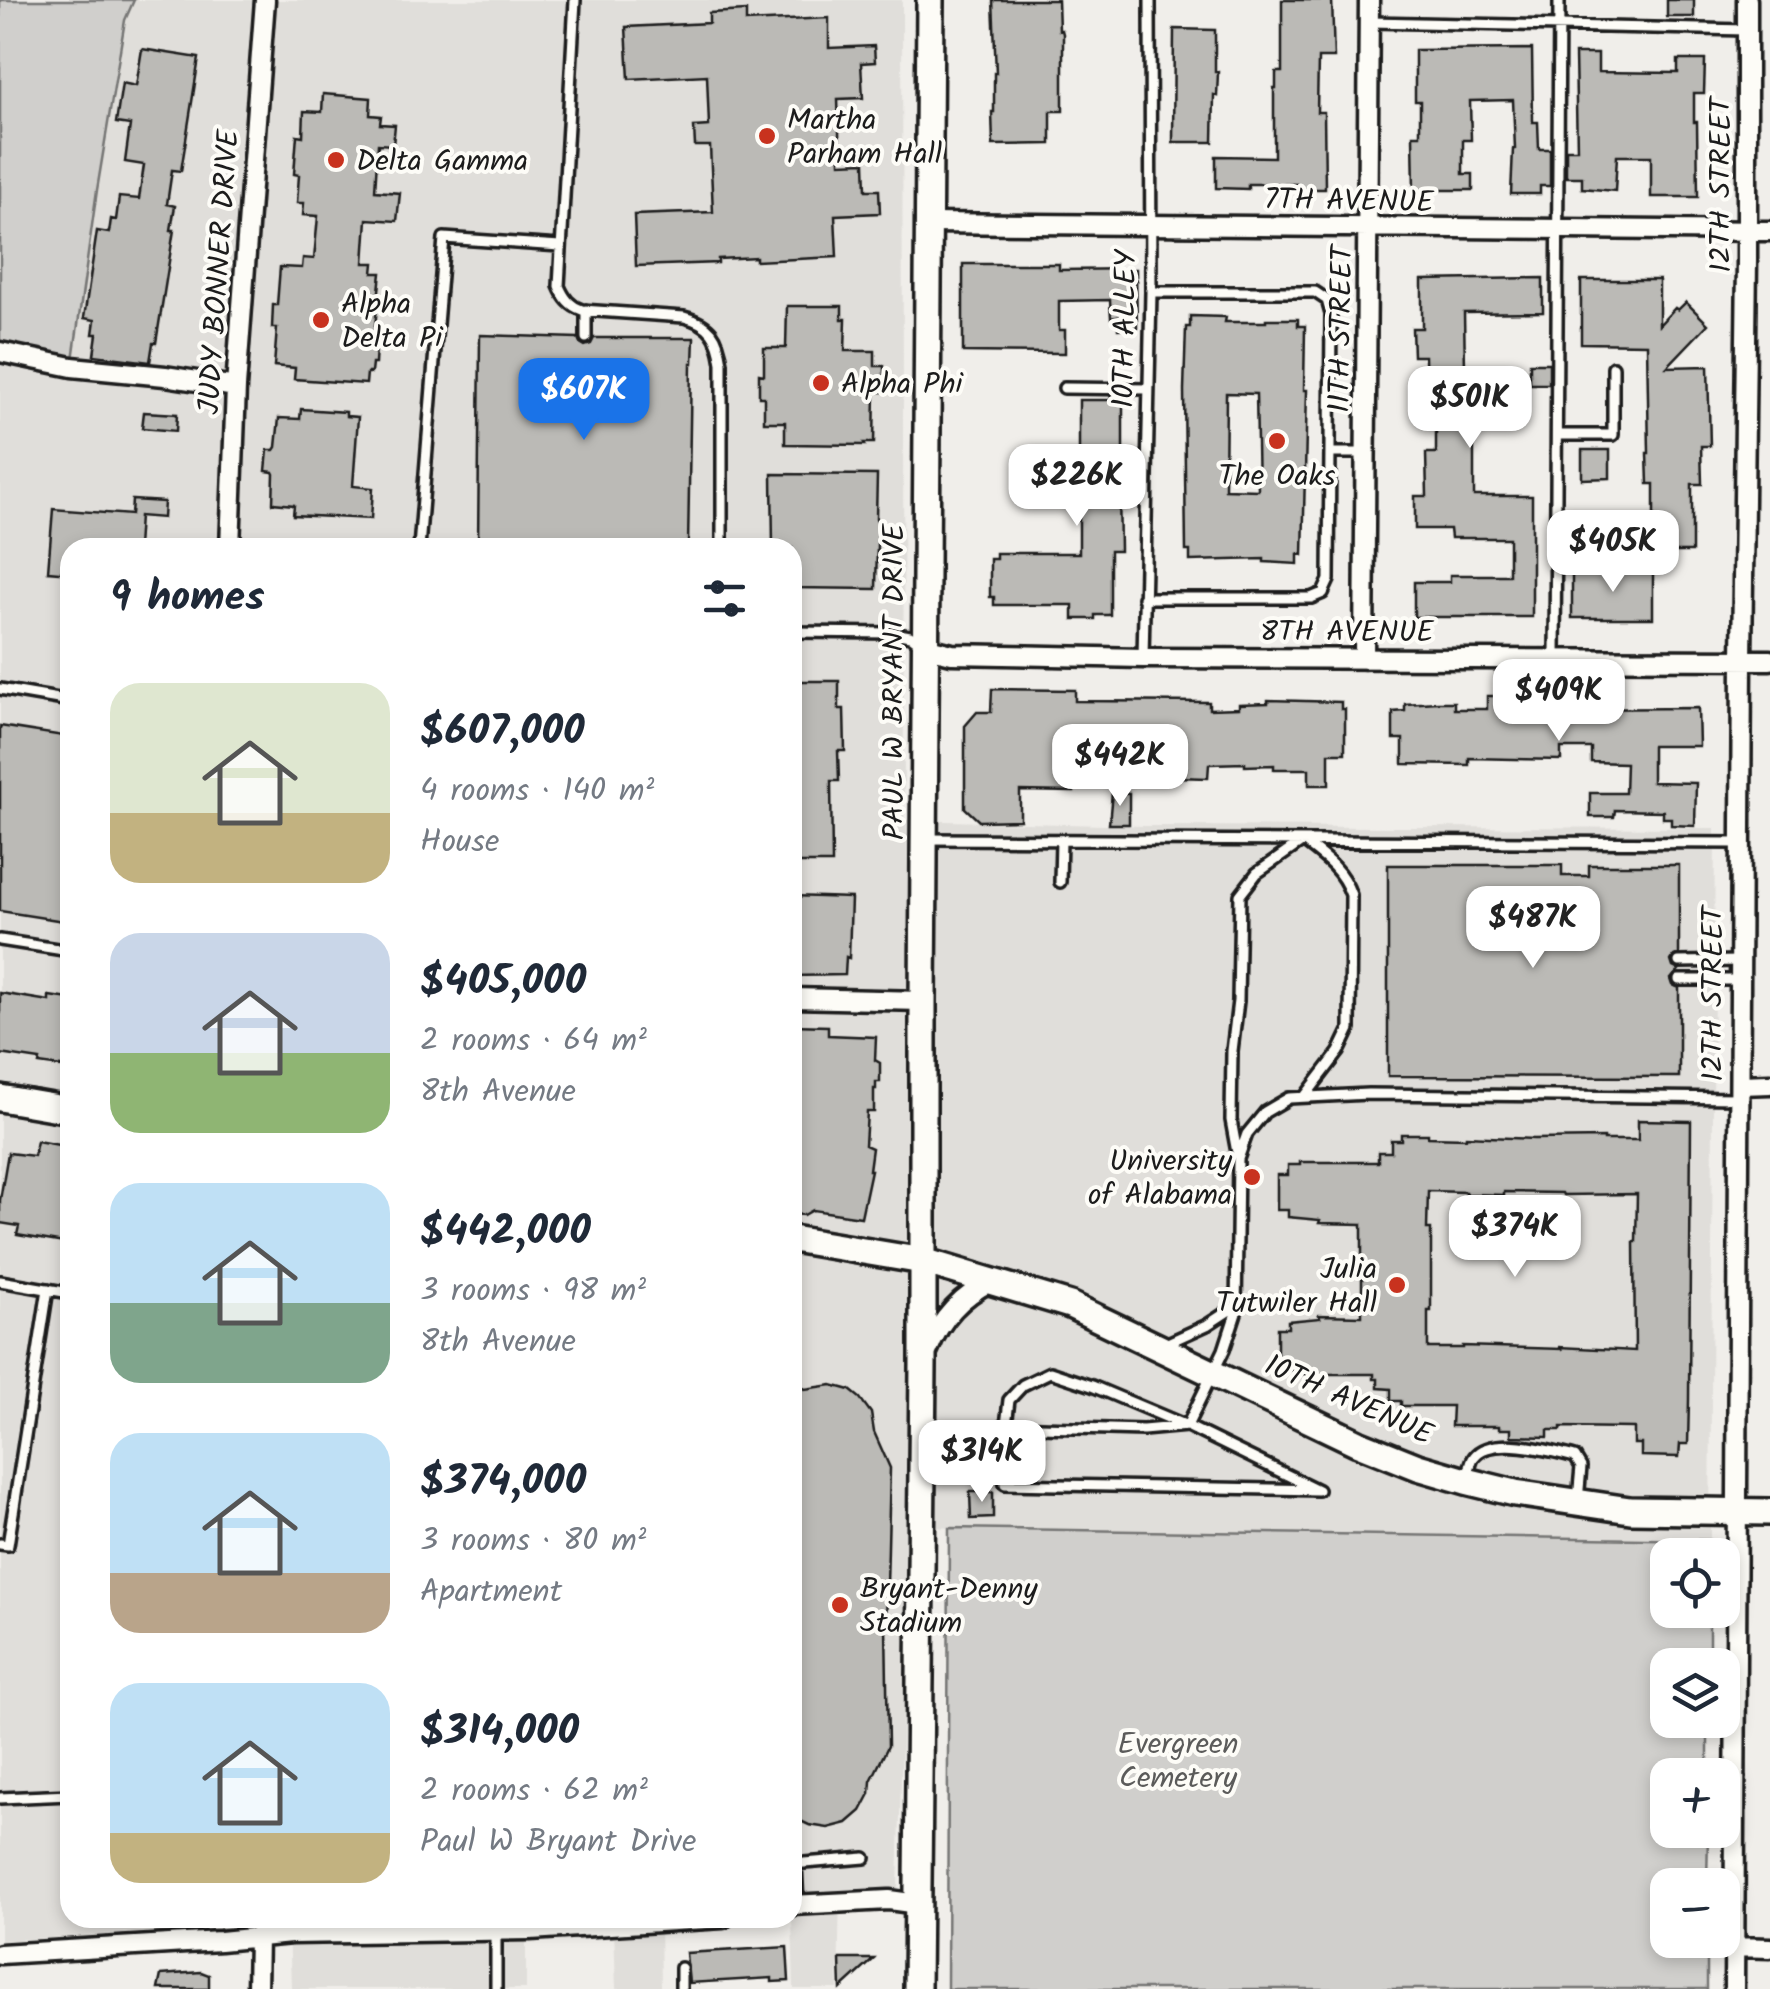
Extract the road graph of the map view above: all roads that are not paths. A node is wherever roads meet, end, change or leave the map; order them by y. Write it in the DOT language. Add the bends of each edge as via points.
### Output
graph roads {
  1 [pos="265,0"];
  2 [pos="575,0"];
  3 [pos="930,0"];
  4 [pos="1150,0"];
  5 [pos="1368,0"];
  6 [pos="1560,0"];
  7 [pos="1747,0"];
  8 [pos="1369,22"];
  9 [pos="1560,26"];
  10 [pos="1747,30"];
  11 [pos="928,223"];
  12 [pos="1150,226"];
  13 [pos="1368,227"];
  14 [pos="1559,229"];
  15 [pos="1747,231"];
  16 [pos="1770,231"];
  17 [pos="560,246"];
  18 [pos="1150,292"];
  19 [pos="586,310"];
  20 [pos="586,338"];
  21 [pos="0,352"];
  22 [pos="1613,367"];
  23 [pos="236,387"];
  24 [pos="1064,388"];
  25 [pos="1148,390"];
  26 [pos="1558,435"];
  27 [pos="1330,453"];
  28 [pos="1366,453"];
  29 [pos="230,538"];
  30 [pos="420,538"];
  31 [pos="722,538"];
  32 [pos="1143,598"];
  33 [pos="802,632"];
  34 [pos="924,647"];
  35 [pos="1143,658"];
  36 [pos="1364,658"];
  37 [pos="1555,660"];
  38 [pos="1742,660"];
  39 [pos="1770,660"];
  40 [pos="0,689"];
  41 [pos="60,700"];
  42 [pos="924,839"];
  43 [pos="1061,840"];
  44 [pos="1302,841"];
  45 [pos="1741,844"];
  46 [pos="1060,882"];
  47 [pos="0,940"];
  48 [pos="60,949"];
  49 [pos="1679,962"];
  50 [pos="1740,971"];
  51 [pos="1679,980"];
  52 [pos="802,998"];
  53 [pos="922,1001"];
  54 [pos="1770,1084"];
  55 [pos="1739,1091"];
  56 [pos="1306,1096"];
  57 [pos="0,1098"];
  58 [pos="60,1108"];
  59 [pos="1238,1159"];
  60 [pos="802,1240"];
  61 [pos="923,1262"];
  62 [pos="0,1281"];
  63 [pos="992,1282"];
  64 [pos="48,1289"];
  65 [pos="60,1291"];
  66 [pos="1236,1306"];
  67 [pos="1160,1346"];
  68 [pos="923,1364"];
  69 [pos="1214,1373"];
  70 [pos="1006,1426"];
  71 [pos="1187,1426"];
  72 [pos="1466,1482"];
  73 [pos="1578,1503"];
  74 [pos="1736,1512"];
  75 [pos="1770,1512"];
  76 [pos="4,1545"];
  77 [pos="60,1795"];
  78 [pos="0,1798"];
  79 [pos="865,1858"];
  80 [pos="802,1862"];
  81 [pos="1734,1868"];
  82 [pos="918,1904"];
  83 [pos="802,1905"];
  84 [pos="265,1928"];
  85 [pos="562,1928"];
  86 [pos="496,1930"];
  87 [pos="258,1938"];
  88 [pos="1740,1947"];
  89 [pos="1770,1948"];
  90 [pos="0,1954"];
  91 [pos="1734,1958"];
  92 [pos="680,1968"];
  93 [pos="257,1989"];
  94 [pos="496,1989"];
  95 [pos="681,1989"];
  96 [pos="917,1989"];
  97 [pos="1734,1989"];
  1 -- 23 [label="street, JUDY BONNER DRIVE"];
  2 -- 17 [label="lane"];
  3 -- 11 [label="main road, PAUL W BRYANT DRIVE"];
  4 -- 12 [label="lane, 10TH ALLEY"];
  5 -- 8 [label="street, 11TH STREET"];
  6 -- 9 [label="lane"];
  7 -- 10 [label="street, 12TH STREET"];
  8 -- 9 [label="lane"];
  8 -- 13 [label="street, 11TH STREET"];
  9 -- 10 [label="lane"];
  9 -- 14 [label="lane"];
  10 -- 15 [label="street, 12TH STREET"];
  11 -- 12 [label="street, 7TH AVENUE"];
  11 -- 34 [label="main road, PAUL W BRYANT DRIVE"];
  12 -- 13 [label="street, 7TH AVENUE"];
  12 -- 18 [label="lane, 10TH ALLEY"];
  13 -- 14 [label="street, 7TH AVENUE"];
  13 -- 28 [label="street, 11TH STREET"];
  14 -- 15 [label="street, 7TH AVENUE"];
  14 -- 26 [label="lane"];
  15 -- 16 [label="street, 7TH AVENUE"];
  15 -- 38 [label="street, 12TH STREET"];
  17 -- 19 [label="lane" via="559,286 574,307"];
  17 -- 30 [label="lane" via="444,238"];
  18 -- 25 [label="lane, 10TH ALLEY"];
  18 -- 27 [label="lane" via="1316,292 1328,300"];
  19 -- 20 [label="lane"];
  19 -- 31 [label="lane" via="684,317 714,334 722,363"];
  21 -- 23 [label="street"];
  22 -- 26 [label="lane" via="1613,436"];
  23 -- 29 [label="street, JUDY BONNER DRIVE"];
  24 -- 25 [label="lane"];
  25 -- 32 [label="lane, 10TH ALLEY"];
  26 -- 37 [label="lane"];
  27 -- 28 [label="lane"];
  27 -- 32 [label="lane" via="1329,580 1323,592 1311,598"];
  28 -- 36 [label="street, 11TH STREET"];
  32 -- 35 [label="lane, 10TH ALLEY"];
  33 -- 34 [label="lane" via="894,633"];
  34 -- 35 [label="street, 8TH AVENUE" via="952,654"];
  34 -- 42 [label="main road, PAUL W BRYANT DRIVE"];
  35 -- 36 [label="street, 8TH AVENUE"];
  36 -- 37 [label="street, 8TH AVENUE"];
  37 -- 38 [label="street, 8TH AVENUE"];
  38 -- 39 [label="street, 8TH AVENUE"];
  38 -- 45 [label="street, 12TH STREET"];
  40 -- 41 [label="lane"];
  42 -- 43 [label="lane"];
  42 -- 53 [label="main road, PAUL W BRYANT DRIVE"];
  43 -- 44 [label="lane"];
  43 -- 46 [label="lane"];
  44 -- 45 [label="lane"];
  44 -- 56 [label="lane" via="1331,862 1351,895 1350,1029"];
  44 -- 59 [label="lane" via="1240,895 1231,1120"];
  45 -- 50 [label="street, 12TH STREET"];
  47 -- 48 [label="lane"];
  49 -- 50 [label="lane"];
  50 -- 51 [label="lane"];
  50 -- 55 [label="street, 12TH STREET"];
  52 -- 53 [label="street"];
  53 -- 61 [label="main road, PAUL W BRYANT DRIVE"];
  54 -- 55 [label="street"];
  55 -- 56 [label="lane"];
  55 -- 74 [label="street, 12TH STREET"];
  56 -- 59 [label="lane" via="1265,1112 1246,1134"];
  57 -- 58 [label="main road"];
  59 -- 66 [label="lane"];
  60 -- 61 [label="main road, 10TH AVENUE"];
  61 -- 63 [label="main road, 10TH AVENUE"];
  61 -- 68 [label="main road, PAUL W BRYANT DRIVE"];
  62 -- 64 [label="lane"];
  63 -- 67 [label="main road, 10TH AVENUE" via="1070,1305"];
  63 -- 68 [label="street, PAUL W BRYANT DRIVE" via="955,1306 936,1330"];
  64 -- 65 [label="lane"];
  64 -- 76 [label="lane"];
  66 -- 67 [label="lane"];
  66 -- 69 [label="lane"];
  67 -- 69 [label="main road, 10TH AVENUE"];
  68 -- 82 [label="main road, PAUL W BRYANT DRIVE"];
  69 -- 71 [label="lane"];
  69 -- 72 [label="main road, 10TH AVENUE" via="1358,1443"];
  70 -- 71 [label="lane"];
  70 -- 71 [label="lane" via="1009,1400 1050,1372"];
  70 -- 71 [label="lane" via="1005,1484 1318,1490"];
  72 -- 73 [label="main road, 10TH AVENUE"];
  72 -- 73 [label="lane" via="1474,1457 1485,1448 1505,1444 1554,1452 1575,1457 1582,1467"];
  73 -- 74 [label="main road, 10TH AVENUE"];
  74 -- 75 [label="main road, 10TH AVENUE"];
  74 -- 81 [label="street, 12TH STREET"];
  77 -- 78 [label="lane"];
  79 -- 80 [label="lane"];
  82 -- 83 [label="street"];
  82 -- 96 [label="main road, PAUL W BRYANT DRIVE"];
  84 -- 87 [label="lane"];
  85 -- 86 [label="street"];
  86 -- 87 [label="street"];
  86 -- 94 [label="lane"];
  87 -- 90 [label="street"];
  87 -- 93 [label="street"];
  88 -- 89 [label="street"];
  91 -- 97 [label="street, 12TH STREET"];
  92 -- 95 [label="lane"];
}
